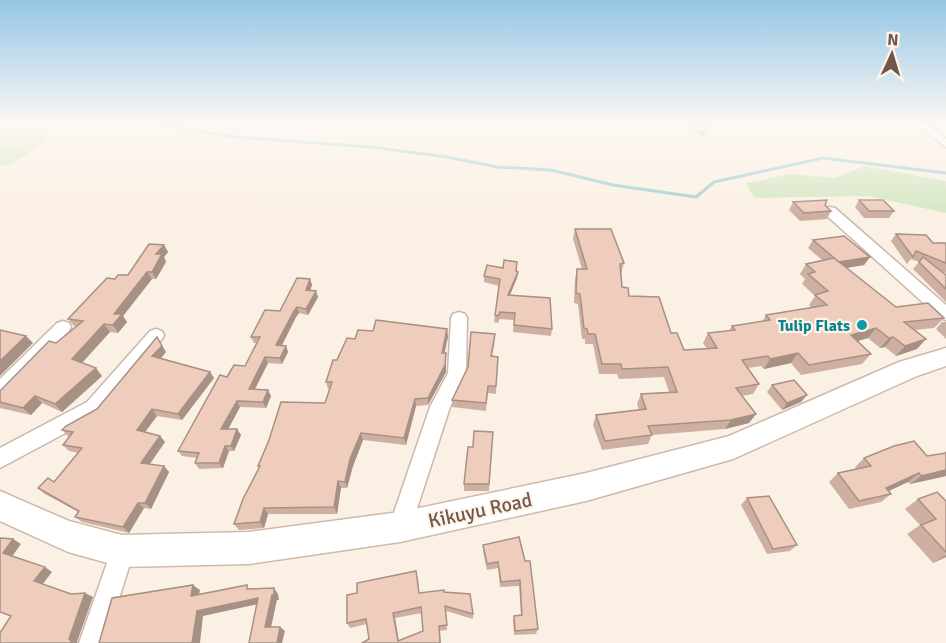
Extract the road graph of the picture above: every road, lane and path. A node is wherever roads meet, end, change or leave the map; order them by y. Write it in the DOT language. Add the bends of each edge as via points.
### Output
graph roads {
  1 [pos="831,211"];
  2 [pos="946,314"];
  3 [pos="459,318"];
  4 [pos="63,327"];
  5 [pos="156,335"];
  6 [pos="946,357"];
  7 [pos="0,391"];
  8 [pos="0,459"];
  9 [pos="0,506"];
  10 [pos="400,527"];
  11 [pos="122,551"];
  12 [pos="92,643"];
  1 -- 2 [label="street"];
  3 -- 10 [label="street" via="457,373 440,407"];
  4 -- 7 [label="street"];
  5 -- 8 [label="street" via="94,408"];
  6 -- 10 [label="main road, Kikuyu Road" via="908,369 733,447 586,487"];
  9 -- 11 [label="main road, Kikuyu Road" via="68,536"];
  10 -- 11 [label="main road, Kikuyu Road" via="249,548"];
  11 -- 12 [label="street"];
}
